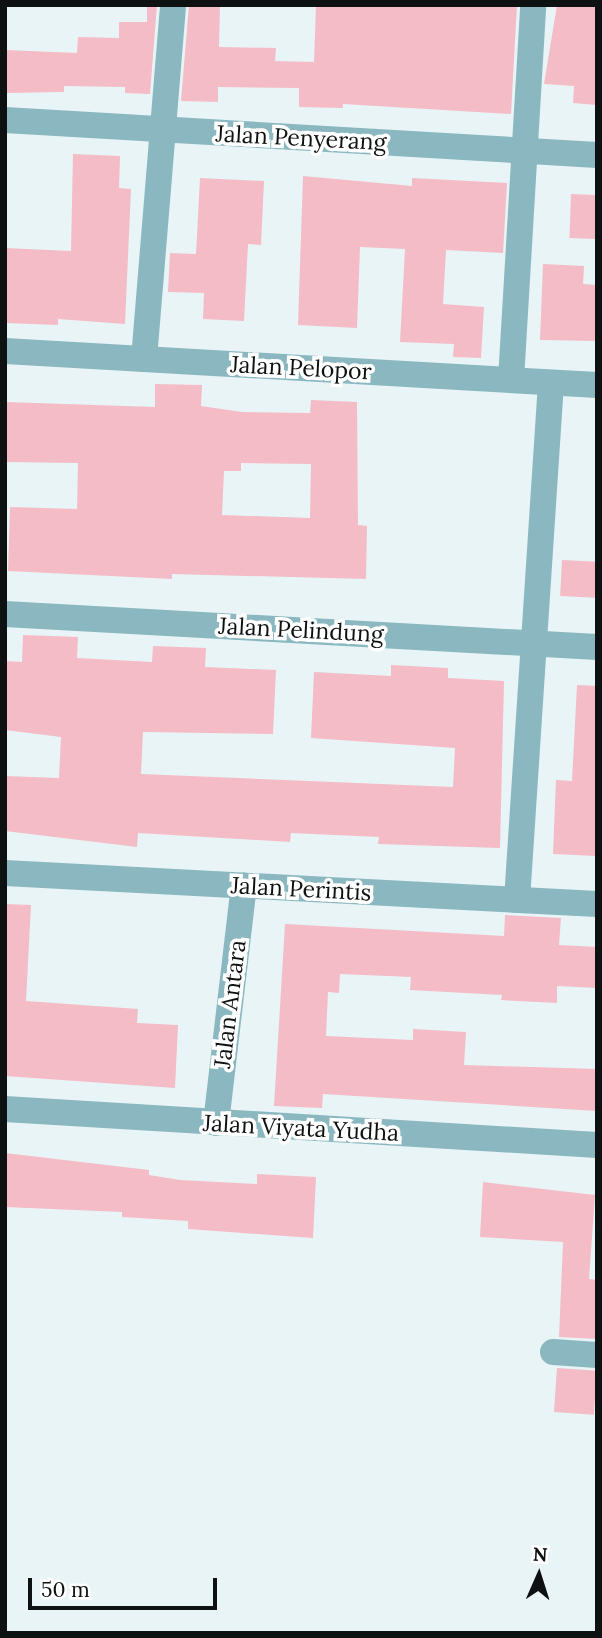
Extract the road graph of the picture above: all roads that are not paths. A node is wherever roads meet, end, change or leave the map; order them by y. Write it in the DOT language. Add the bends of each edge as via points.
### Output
graph roads {
  1 [pos="173,5"];
  2 [pos="533,5"];
  3 [pos="5,120"];
  4 [pos="163,130"];
  5 [pos="526,151"];
  6 [pos="597,155"];
  7 [pos="5,351"];
  8 [pos="144,359"];
  9 [pos="512,380"];
  10 [pos="551,383"];
  11 [pos="597,385"];
  12 [pos="5,614"];
  13 [pos="534,643"];
  14 [pos="597,647"];
  15 [pos="5,873"];
  16 [pos="244,886"];
  17 [pos="517,900"];
  18 [pos="597,904"];
  19 [pos="5,1110"];
  20 [pos="216,1123"];
  21 [pos="597,1145"];
  22 [pos="553,1352"];
  23 [pos="597,1355"];
  1 -- 4 [label="street"];
  2 -- 5 [label="street"];
  3 -- 4 [label="street, Jalan Penyerang"];
  4 -- 5 [label="street, Jalan Penyerang"];
  4 -- 8 [label="street"];
  5 -- 6 [label="street, Jalan Penyerang"];
  5 -- 9 [label="street"];
  7 -- 8 [label="street, Jalan Pelopor"];
  8 -- 9 [label="street, Jalan Pelopor"];
  9 -- 10 [label="street, Jalan Pelopor"];
  10 -- 11 [label="street, Jalan Pelopor"];
  10 -- 13 [label="street"];
  12 -- 13 [label="street, Jalan Pelindung"];
  13 -- 14 [label="street, Jalan Pelindung"];
  13 -- 17 [label="street"];
  15 -- 16 [label="street, Jalan Perintis"];
  16 -- 17 [label="street, Jalan Perintis"];
  16 -- 20 [label="street, Jalan Antara"];
  17 -- 18 [label="street, Jalan Perintis"];
  19 -- 20 [label="street, Jalan Viyata Yudha"];
  20 -- 21 [label="street, Jalan Viyata Yudha"];
  22 -- 23 [label="street"];
}
